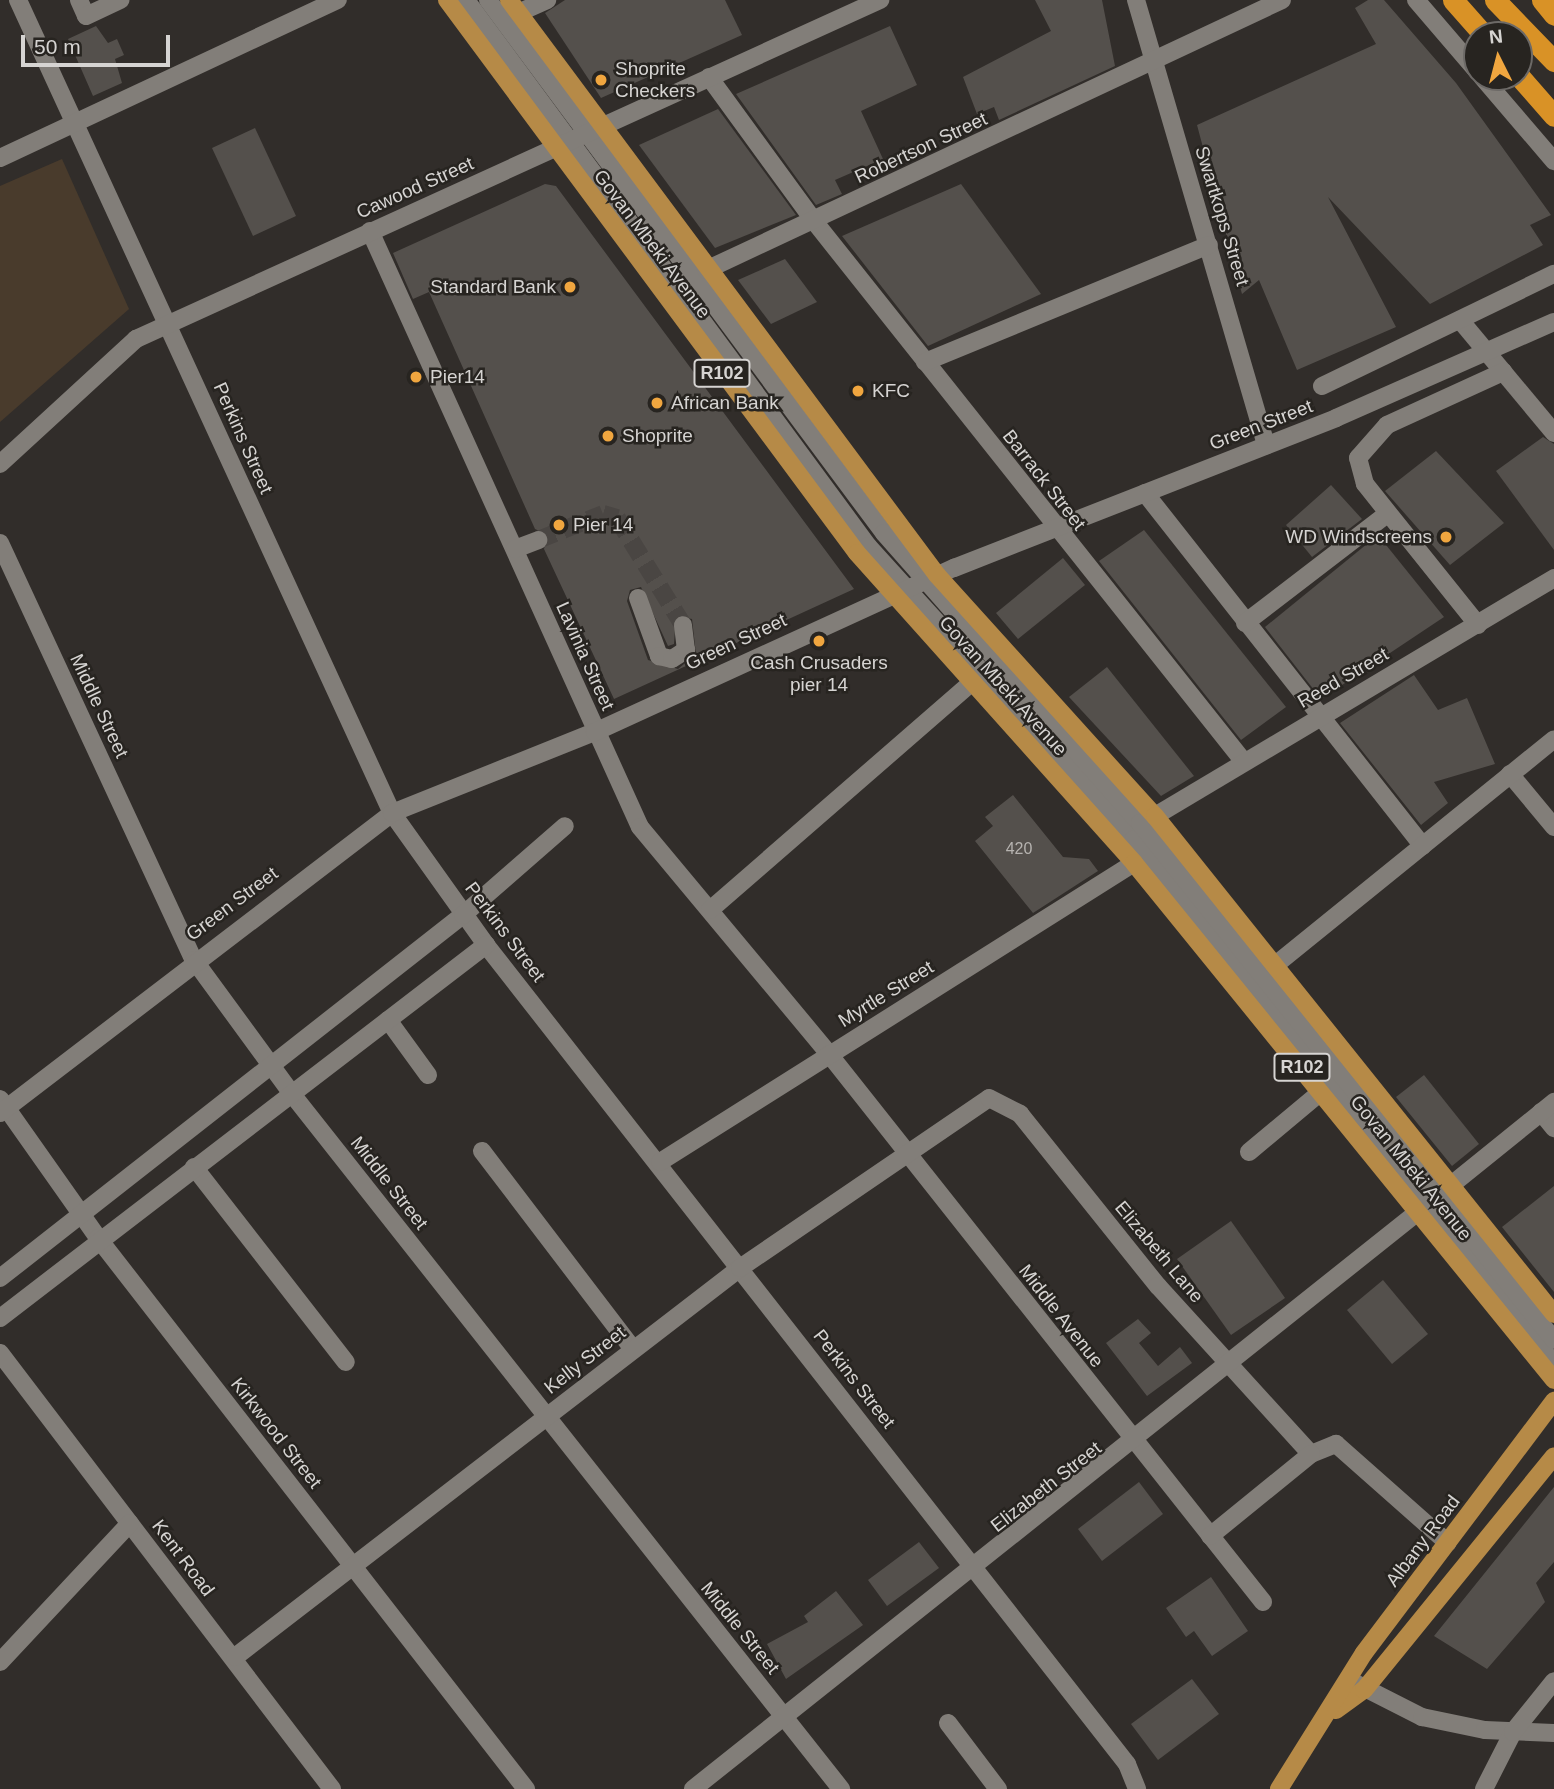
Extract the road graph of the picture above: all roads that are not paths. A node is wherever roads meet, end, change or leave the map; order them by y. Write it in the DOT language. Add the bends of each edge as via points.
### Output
graph roads {
  1 [pos="18,0"];
  2 [pos="79,0"];
  3 [pos="121,0"];
  4 [pos="338,0"];
  5 [pos="447,0"];
  6 [pos="466,0"];
  7 [pos="488,0"];
  8 [pos="547,0"];
  9 [pos="880,0"];
  10 [pos="1136,0"];
  11 [pos="1282,0"];
  12 [pos="1416,0"];
  13 [pos="1453,0"];
  14 [pos="1495,0"];
  15 [pos="1542,0"];
  16 [pos="513,6"];
  17 [pos="1554,15"];
  18 [pos="1472,21"];
  19 [pos="1463,55"];
  20 [pos="1554,61"];
  21 [pos="1154,64"];
  22 [pos="709,77"];
  23 [pos="1494,91"];
  24 [pos="1532,91"];
  25 [pos="1554,116"];
  26 [pos="76,125"];
  27 [pos="593,130"];
  28 [pos="562,145"];
  29 [pos="0,158"];
  30 [pos="1554,161"];
  31 [pos="814,220"];
  32 [pos="369,231"];
  33 [pos="1209,245"];
  34 [pos="706,270"];
  35 [pos="1554,274"];
  36 [pos="1460,320"];
  37 [pos="1554,322"];
  38 [pos="167,323"];
  39 [pos="925,362"];
  40 [pos="1503,372"];
  41 [pos="1322,386"];
  42 [pos="1554,433"];
  43 [pos="1266,445"];
  44 [pos="0,464"];
  45 [pos="1145,493"];
  46 [pos="1387,514"];
  47 [pos="1054,527"];
  48 [pos="538,540"];
  49 [pos="0,543"];
  50 [pos="515,549"];
  51 [pos="1554,578"];
  52 [pos="931,579"];
  53 [pos="901,592"];
  54 [pos="638,598"];
  55 [pos="1245,623"];
  56 [pos="684,625"];
  57 [pos="1478,625"];
  58 [pos="971,684"];
  59 [pos="1322,713"];
  60 [pos="595,732"];
  61 [pos="1554,739"];
  62 [pos="1244,762"];
  63 [pos="1510,774"];
  64 [pos="392,813"];
  65 [pos="1155,816"];
  66 [pos="565,826"];
  67 [pos="1554,827"];
  68 [pos="1423,846"];
  69 [pos="1135,863"];
  70 [pos="710,910"];
  71 [pos="463,915"];
  72 [pos="486,945"];
  73 [pos="194,960"];
  74 [pos="1274,965"];
  75 [pos="388,1020"];
  76 [pos="830,1054"];
  77 [pos="271,1065"];
  78 [pos="428,1075"];
  79 [pos="1322,1091"];
  80 [pos="292,1094"];
  81 [pos="2,1106"];
  82 [pos="970,1107"];
  83 [pos="1548,1107"];
  84 [pos="1554,1128"];
  85 [pos="482,1151"];
  86 [pos="904,1152"];
  87 [pos="1249,1152"];
  88 [pos="660,1162"];
  89 [pos="194,1167"];
  90 [pos="1450,1186"];
  91 [pos="1419,1211"];
  92 [pos="81,1214"];
  93 [pos="98,1238"];
  94 [pos="740,1268"];
  95 [pos="0,1278"];
  96 [pos="1554,1314"];
  97 [pos="0,1318"];
  98 [pos="1554,1340"];
  99 [pos="633,1349"];
  100 [pos="346,1362"];
  101 [pos="1554,1364"];
  102 [pos="3,1365"];
  103 [pos="1231,1367"];
  104 [pos="1554,1380"];
  105 [pos="1554,1401"];
  106 [pos="545,1417"];
  107 [pos="1135,1443"];
  108 [pos="1311,1454"];
  109 [pos="1554,1455"];
  110 [pos="131,1523"];
  111 [pos="1210,1536"];
  112 [pos="1448,1544"];
  113 [pos="353,1567"];
  114 [pos="975,1569"];
  115 [pos="1263,1602"];
  116 [pos="235,1657"];
  117 [pos="0,1662"];
  118 [pos="1554,1681"];
  119 [pos="1357,1685"];
  120 [pos="786,1718"];
  121 [pos="948,1723"];
  122 [pos="1513,1732"];
  123 [pos="1554,1733"];
  124 [pos="1137,1785"];
  125 [pos="1280,1788"];
  126 [pos="332,1789"];
  127 [pos="526,1789"];
  128 [pos="693,1789"];
  129 [pos="842,1789"];
  130 [pos="998,1789"];
  131 [pos="1484,1789"];
  1 -- 26 [label="street, Perkins Street"];
  2 -- 3 [label="street" via="86,16"];
  4 -- 26 [label="street"];
  5 -- 28 [label="main road, Govan Mbeki Avenue / R102"];
  6 -- 28 [label="street"];
  7 -- 27 [label="street"];
  8 -- 16 [label="street"];
  9 -- 22 [label="street, Cawood Street"];
  10 -- 21 [label="street, Swartkops Street"];
  11 -- 21 [label="street, Robertson Street"];
  12 -- 19 [label="street"];
  13 -- 18 [label="highway"];
  14 -- 20 [label="highway"];
  15 -- 17 [label="highway"];
  16 -- 27 [label="main road, Govan Mbeki Avenue / R102"];
  21 -- 31 [label="street, Robertson Street"];
  21 -- 33 [label="street, Swartkops Street"];
  22 -- 27 [label="street, Cawood Street"];
  22 -- 31 [label="street, Barrack Street"];
  23 -- 30 [label="street"];
  24 -- 25 [label="highway"];
  26 -- 29 [label="street"];
  26 -- 38 [label="street, Perkins Street"];
  27 -- 28 [label="street, Cawood Street"];
  27 -- 34 [label="main road, Govan Mbeki Avenue / R102"];
  27 -- 52 [label="street"];
  28 -- 32 [label="street, Cawood Street"];
  28 -- 53 [label="main road, Govan Mbeki Avenue / R102"];
  31 -- 34 [label="street, Robertson Street"];
  31 -- 39 [label="street, Barrack Street"];
  32 -- 38 [label="street, Cawood Street"];
  32 -- 50 [label="street, Lavinia Street"];
  33 -- 39 [label="street"];
  33 -- 43 [label="street, Swartkops Street"];
  34 -- 52 [label="main road, Govan Mbeki Avenue / R102"];
  35 -- 36 [label="street, Green Street"];
  36 -- 40 [label="street"];
  36 -- 41 [label="street, Green Street"];
  37 -- 43 [label="street, Green Street"];
  38 -- 44 [label="street, Cawood Street" via="122,349"];
  38 -- 64 [label="street, Perkins Street"];
  39 -- 47 [label="street, Barrack Street"];
  40 -- 42 [label="street"];
  40 -- 46 [label="street" via="1387,425 1364,445 1361,476"];
  43 -- 45 [label="street, Green Street"];
  45 -- 47 [label="street, Green Street"];
  45 -- 55 [label="street"];
  46 -- 55 [label="street"];
  46 -- 57 [label="street"];
  47 -- 52 [label="street, Green Street"];
  47 -- 62 [label="street, Barrack Street"];
  48 -- 50 [label="street"];
  49 -- 73 [label="street, Middle Street"];
  50 -- 60 [label="street, Lavinia Street"];
  51 -- 57 [label="street, Reed Street"];
  52 -- 53 [label="street, Green Street"];
  52 -- 65 [label="main road, Govan Mbeki Avenue / R102"];
  52 -- 98 [label="street" via="1140,824"];
  53 -- 58 [label="main road, Govan Mbeki Avenue / R102"];
  53 -- 60 [label="street, Green Street"];
  53 -- 101 [label="street" via="1156,865"];
  54 -- 56 [label="street" via="659,656 672,659 686,650"];
  55 -- 59 [label="street"];
  57 -- 59 [label="street, Reed Street"];
  58 -- 69 [label="main road, Govan Mbeki Avenue / R102"];
  58 -- 70 [label="street"];
  59 -- 62 [label="street, Reed Street"];
  59 -- 68 [label="street"];
  60 -- 64 [label="street, Green Street"];
  60 -- 70 [label="street, Lavinia Street" via="640,827"];
  61 -- 63 [label="street"];
  62 -- 65 [label="street, Reed Street"];
  63 -- 67 [label="street"];
  63 -- 68 [label="street"];
  64 -- 71 [label="street, Perkins Street"];
  64 -- 73 [label="street, Green Street"];
  65 -- 74 [label="main road, Govan Mbeki Avenue / R102"];
  66 -- 71 [label="street"];
  68 -- 74 [label="street"];
  69 -- 76 [label="street, Myrtle Street"];
  69 -- 79 [label="main road, Govan Mbeki Avenue / R102"];
  70 -- 76 [label="street, Lavinia Street"];
  71 -- 72 [label="street, Perkins Street"];
  71 -- 77 [label="street"];
  72 -- 75 [label="street"];
  72 -- 88 [label="street, Perkins Street"];
  73 -- 77 [label="street, Middle Street"];
  73 -- 81 [label="street, Green Street"];
  74 -- 90 [label="main road, Govan Mbeki Avenue / R102"];
  75 -- 78 [label="street"];
  75 -- 80 [label="street"];
  76 -- 86 [label="street, Middle Avenue"];
  76 -- 88 [label="street, Myrtle Street"];
  77 -- 80 [label="street, Middle Street"];
  77 -- 92 [label="street"];
  79 -- 87 [label="street"];
  79 -- 91 [label="main road, Govan Mbeki Avenue / R102"];
  80 -- 89 [label="street"];
  80 -- 106 [label="street, Middle Street"];
  81 -- 92 [label="street, Kirkwood Street"];
  82 -- 86 [label="street, Kelly Street"];
  82 -- 103 [label="street, Elizabeth Lane" via="999,1098 1020,1114"];
  83 -- 84 [label="street"];
  83 -- 90 [label="street"];
  85 -- 99 [label="street"];
  86 -- 94 [label="street, Kelly Street"];
  86 -- 107 [label="street, Middle Avenue"];
  88 -- 94 [label="street, Perkins Street"];
  89 -- 93 [label="street"];
  89 -- 100 [label="street"];
  90 -- 96 [label="main road, Govan Mbeki Avenue / R102"];
  91 -- 103 [label="street, Elizabeth Street"];
  91 -- 104 [label="main road, Govan Mbeki Avenue / R102"];
  92 -- 93 [label="street, Kirkwood Street"];
  92 -- 95 [label="street"];
  93 -- 97 [label="street"];
  93 -- 113 [label="street, Kirkwood Street"];
  94 -- 99 [label="street, Kelly Street"];
  94 -- 114 [label="street, Perkins Street"];
  99 -- 106 [label="street, Kelly Street"];
  102 -- 110 [label="street, Kent Road"];
  103 -- 107 [label="street, Elizabeth Street"];
  103 -- 108 [label="street, Elizabeth Lane"];
  105 -- 112 [label="main road, Albany Road"];
  106 -- 113 [label="street, Kelly Street"];
  106 -- 120 [label="street, Middle Street"];
  107 -- 111 [label="street, Middle Avenue"];
  107 -- 114 [label="street, Elizabeth Street"];
  108 -- 111 [label="street"];
  108 -- 112 [label="street" via="1336,1444"];
  109 -- 119 [label="main road, Albany Road"];
  110 -- 116 [label="street, Kent Road"];
  110 -- 117 [label="street"];
  111 -- 115 [label="street, Middle Avenue"];
  112 -- 119 [label="main road, Albany Road"];
  113 -- 116 [label="street, Kelly Street"];
  113 -- 127 [label="street, Kirkwood Street"];
  114 -- 120 [label="street, Elizabeth Street"];
  114 -- 124 [label="street, Perkins Street"];
  116 -- 126 [label="street, Kent Road"];
  118 -- 122 [label="street"];
  119 -- 122 [label="street" via="1422,1717"];
  119 -- 125 [label="main road, Albany Road"];
  120 -- 128 [label="street, Elizabeth Street"];
  120 -- 129 [label="street, Middle Street"];
  121 -- 130 [label="street"];
  122 -- 123 [label="street"];
  122 -- 131 [label="street"];
}
